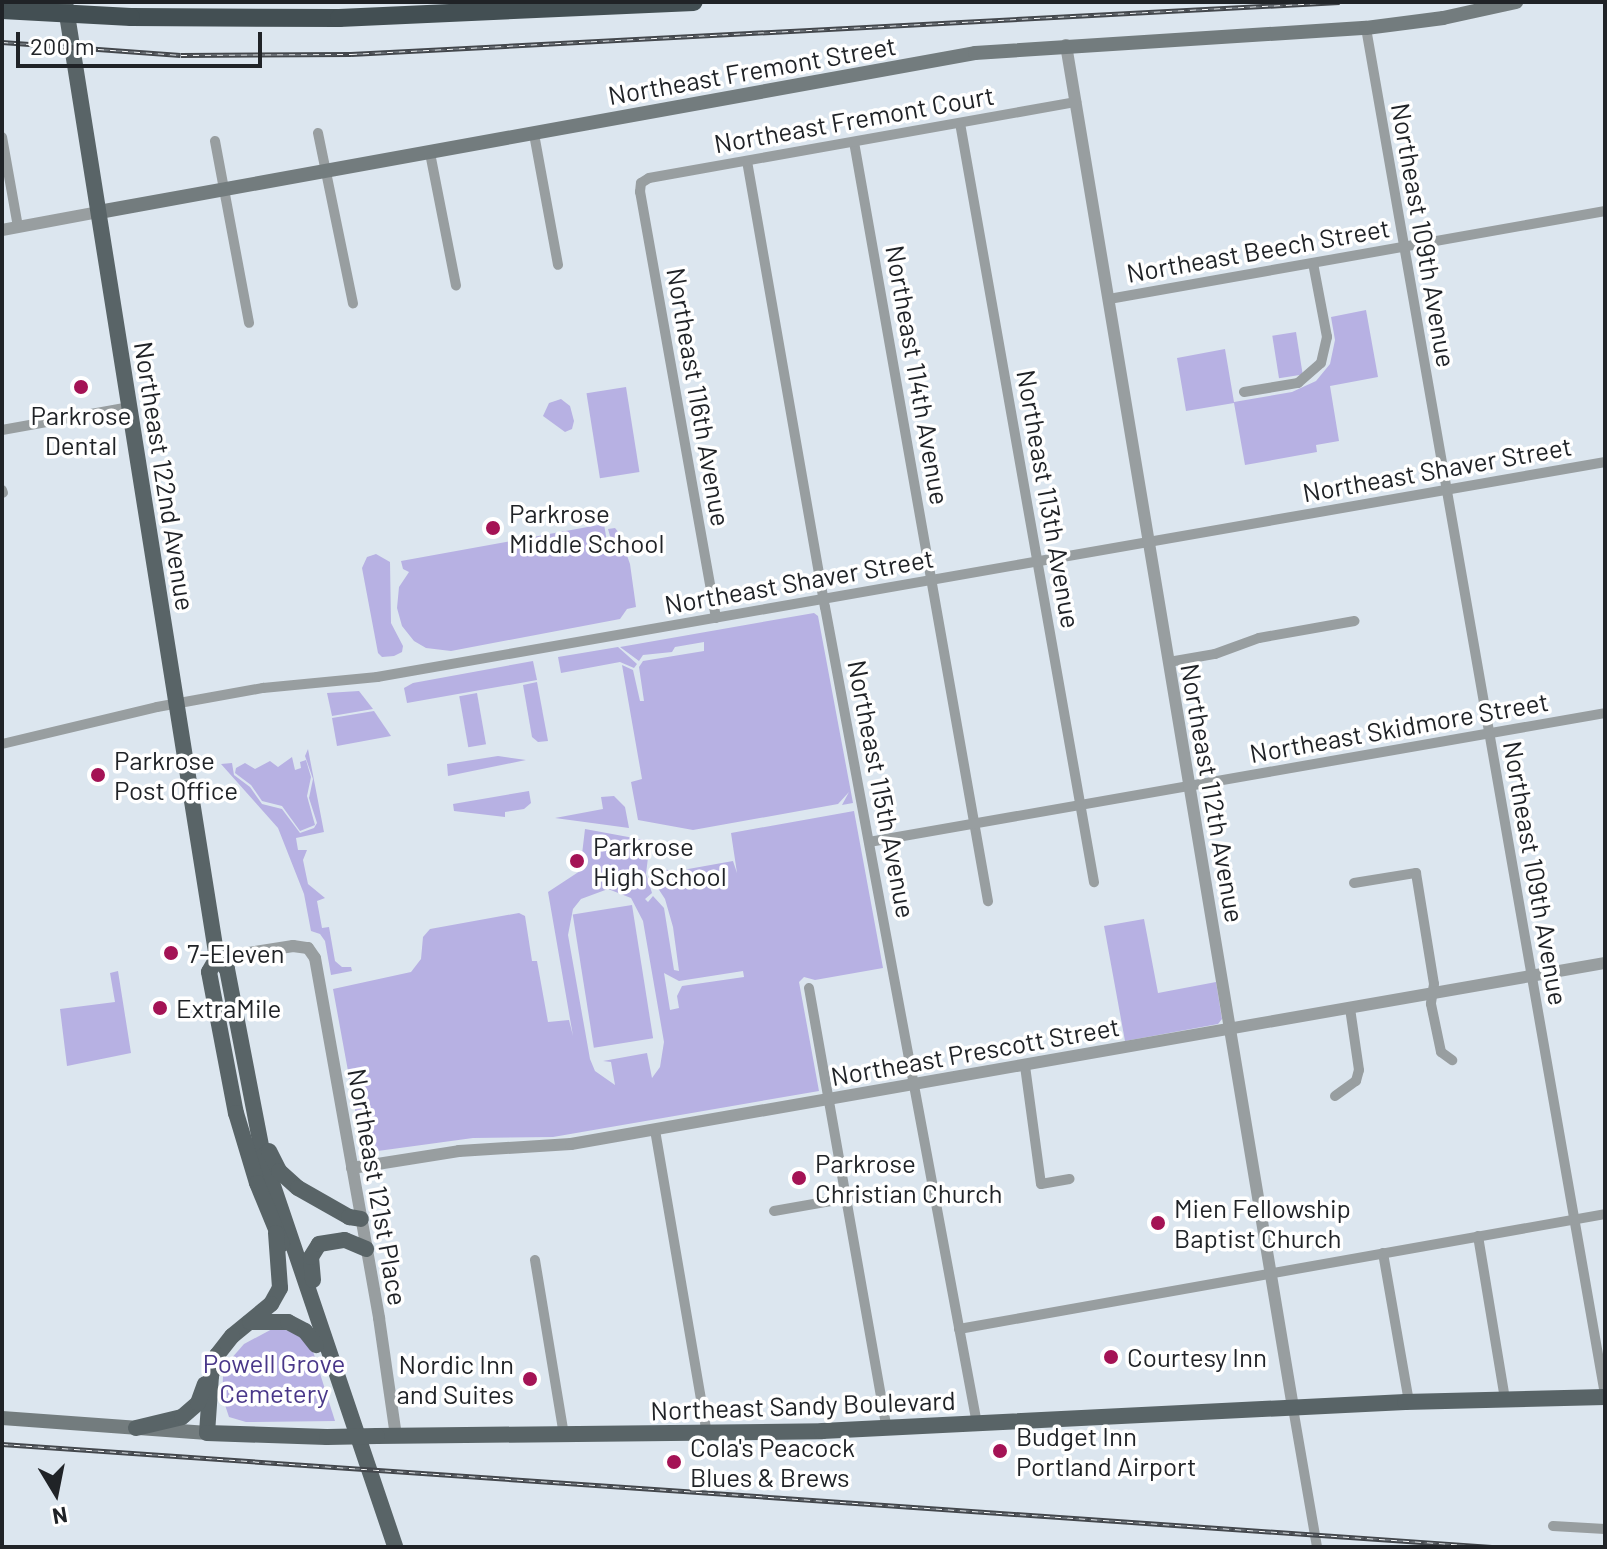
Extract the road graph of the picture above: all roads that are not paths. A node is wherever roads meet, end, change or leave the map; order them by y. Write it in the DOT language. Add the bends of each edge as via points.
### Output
graph roads {
  1 [pos="65,2"];
  2 [pos="694,2"];
  3 [pos="1516,2"];
  4 [pos="2,10"];
  5 [pos="1366,28"];
  6 [pos="1066,45"];
  7 [pos="1076,102"];
  8 [pos="960,123"];
  9 [pos="318,133"];
  10 [pos="534,134"];
  11 [pos="2,137"];
  12 [pos="215,141"];
  13 [pos="854,142"];
  14 [pos="430,153"];
  15 [pos="747,161"];
  16 [pos="326,172"];
  17 [pos="641,183"];
  18 [pos="223,190"];
  19 [pos="1605,211"];
  20 [pos="99,212"];
  21 [pos="18,227"];
  22 [pos="2,230"];
  23 [pos="1403,247"];
  24 [pos="1313,263"];
  25 [pos="558,265"];
  26 [pos="456,285"];
  27 [pos="1109,299"];
  28 [pos="353,303"];
  29 [pos="249,323"];
  30 [pos="1244,392"];
  31 [pos="130,407"];
  32 [pos="2,430"];
  33 [pos="1605,462"];
  34 [pos="1446,490"];
  35 [pos="1149,543"];
  36 [pos="1039,562"];
  37 [pos="932,580"];
  38 [pos="824,599"];
  39 [pos="716,618"];
  40 [pos="1354,621"];
  41 [pos="1169,662"];
  42 [pos="176,703"];
  43 [pos="1605,713"];
  44 [pos="1489,734"];
  45 [pos="2,744"];
  46 [pos="1190,786"];
  47 [pos="1081,805"];
  48 [pos="975,824"];
  49 [pos="869,842"];
  50 [pos="1094,882"];
  51 [pos="1354,883"];
  52 [pos="988,901"];
  53 [pos="217,958"];
  54 [pos="1605,963"];
  55 [pos="1532,975"];
  56 [pos="809,988"];
  57 [pos="1433,994"];
  58 [pos="1350,1008"];
  59 [pos="1230,1029"];
  60 [pos="1452,1060"];
  61 [pos="1025,1066"];
  62 [pos="246,1083"];
  63 [pos="914,1085"];
  64 [pos="1335,1096"];
  65 [pos="828,1100"];
  66 [pos="655,1130"];
  67 [pos="352,1168"];
  68 [pos="1070,1179"];
  69 [pos="848,1198"];
  70 [pos="774,1211"];
  71 [pos="1605,1214"];
  72 [pos="361,1219"];
  73 [pos="1576,1220"];
  74 [pos="276,1231"];
  75 [pos="1478,1236"];
  76 [pos="366,1249"];
  77 [pos="1383,1253"];
  78 [pos="535,1260"];
  79 [pos="1271,1273"];
  80 [pos="314,1309"];
  81 [pos="249,1322"];
  82 [pos="959,1329"];
  83 [pos="316,1345"];
  84 [pos="211,1376"];
  85 [pos="1605,1396"];
  86 [pos="1505,1399"];
  87 [pos="1409,1402"];
  88 [pos="1293,1408"];
  89 [pos="2,1418"];
  90 [pos="977,1424"];
  91 [pos="136,1428"];
  92 [pos="887,1429"];
  93 [pos="207,1433"];
  94 [pos="707,1433"];
  95 [pos="564,1435"];
  96 [pos="396,1436"];
  97 [pos="1553,1526"];
  98 [pos="1605,1529"];
  99 [pos="386,1547"];
  100 [pos="395,1547"];
  101 [pos="1317,1547"];
  1 -- 20 [label="main road, Northeast 122nd Avenue"];
  2 -- 4 [label="highway, bridge" via="324,18"];
  3 -- 5 [label="main road, Northeast Fremont Street"];
  5 -- 6 [label="main road, Northeast Fremont Street"];
  5 -- 23 [label="street, Northeast 109th Avenue"];
  6 -- 7 [label="street, Northeast 112th Avenue"];
  6 -- 10 [label="main road, Northeast Fremont Street" via="975,53"];
  7 -- 8 [label="street, Northeast Fremont Court"];
  7 -- 27 [label="street, Northeast 112th Avenue"];
  8 -- 13 [label="street, Northeast Fremont Court"];
  8 -- 36 [label="street, Northeast 113th Avenue"];
  9 -- 16 [label="street"];
  10 -- 14 [label="main road, Northeast Fremont Street"];
  10 -- 25 [label="street"];
  11 -- 21 [label="street"];
  12 -- 18 [label="street"];
  13 -- 15 [label="street, Northeast Fremont Court"];
  13 -- 37 [label="street, Northeast 114th Avenue"];
  14 -- 16 [label="main road, Northeast Fremont Street"];
  14 -- 26 [label="street"];
  15 -- 17 [label="street, Northeast Fremont Court"];
  15 -- 38 [label="street, Northeast 115th Avenue"];
  16 -- 18 [label="main road, Northeast Fremont Street"];
  16 -- 28 [label="street"];
  17 -- 39 [label="street, Northeast 116th Avenue"];
  18 -- 20 [label="main road, Northeast Fremont Street"];
  18 -- 29 [label="street"];
  19 -- 23 [label="street, Northeast Beech Street"];
  20 -- 21 [label="street, Northeast Fremont Street"];
  20 -- 31 [label="main road, Northeast 122nd Avenue"];
  21 -- 22 [label="street, Northeast Fremont Street"];
  23 -- 24 [label="street, Northeast Beech Street"];
  23 -- 34 [label="street, Northeast 109th Avenue"];
  24 -- 27 [label="street, Northeast Beech Street"];
  24 -- 30 [label="street" via="1327,337 1321,363 1298,383"];
  27 -- 35 [label="street, Northeast 112th Avenue"];
  31 -- 32 [label="street"];
  31 -- 42 [label="main road, Northeast 122nd Avenue"];
  33 -- 34 [label="street, Northeast Shaver Street"];
  34 -- 35 [label="street, Northeast Shaver Street"];
  34 -- 44 [label="street, Northeast 109th Avenue"];
  35 -- 36 [label="street, Northeast Shaver Street"];
  35 -- 41 [label="street, Northeast 112th Avenue"];
  36 -- 37 [label="street, Northeast Shaver Street"];
  36 -- 47 [label="street, Northeast 113th Avenue"];
  37 -- 38 [label="street, Northeast Shaver Street"];
  37 -- 48 [label="street, Northeast 114th Avenue"];
  38 -- 39 [label="street, Northeast Shaver Street"];
  38 -- 49 [label="street, Northeast 115th Avenue"];
  39 -- 42 [label="street, Northeast Shaver Street" via="369,679 279,685"];
  40 -- 41 [label="street"];
  41 -- 46 [label="street, Northeast 112th Avenue"];
  42 -- 45 [label="street, Northeast Shaver Street"];
  42 -- 53 [label="main road, Northeast 122nd Avenue"];
  43 -- 44 [label="street, Northeast Skidmore Street"];
  44 -- 46 [label="street, Northeast Skidmore Street"];
  44 -- 55 [label="street, Northeast 109th Avenue"];
  46 -- 47 [label="street, Northeast Skidmore Street"];
  46 -- 59 [label="street, Northeast 112th Avenue"];
  47 -- 48 [label="street, Northeast Skidmore Street"];
  47 -- 50 [label="street, Northeast 113th Avenue"];
  48 -- 49 [label="street, Northeast Skidmore Street"];
  48 -- 52 [label="street, Northeast 114th Avenue"];
  49 -- 63 [label="street, Northeast 115th Avenue"];
  51 -- 57 [label="street" via="1416,873"];
  53 -- 62 [label="main road, Northeast 122nd Avenue" via="227,969"];
  53 -- 67 [label="street, Northeast 121st Place" via="293,946 308,948 315,958"];
  53 -- 74 [label="main road, Northeast 122nd Avenue" via="209,972 225,1063 246,1149"];
  54 -- 55 [label="street, Northeast Prescott Street"];
  55 -- 57 [label="street, Northeast Prescott Street"];
  55 -- 73 [label="street, Northeast 109th Avenue"];
  56 -- 65 [label="street"];
  57 -- 58 [label="street, Northeast Prescott Street"];
  57 -- 60 [label="street" via="1441,1052"];
  58 -- 59 [label="street, Northeast Prescott Street"];
  58 -- 64 [label="street" via="1359,1070 1356,1081"];
  59 -- 61 [label="street, Northeast Prescott Street"];
  59 -- 79 [label="street, Northeast 112th Avenue"];
  61 -- 63 [label="street, Northeast Prescott Street"];
  61 -- 68 [label="street" via="1041,1184"];
  62 -- 72 [label="main road" via="279,1171 298,1188"];
  62 -- 80 [label="main road, Northeast 122nd Avenue" via="263,1156"];
  63 -- 65 [label="street, Northeast Prescott Street"];
  63 -- 82 [label="street, Northeast 115th Avenue"];
  65 -- 66 [label="street, Northeast Prescott Street"];
  65 -- 69 [label="street"];
  66 -- 67 [label="street, Northeast Prescott Street" via="555,1147 459,1151"];
  66 -- 94 [label="street"];
  67 -- 72 [label="street, Northeast 121st Place"];
  69 -- 70 [label="street"];
  69 -- 92 [label="street"];
  71 -- 73 [label="street"];
  72 -- 76 [label="street, Northeast 121st Place"];
  73 -- 75 [label="street"];
  73 -- 85 [label="street, Northeast 109th Avenue"];
  74 -- 81 [label="main road" via="280,1288 271,1304"];
  74 -- 83 [label="main road, Northeast 122nd Avenue"];
  75 -- 77 [label="street"];
  75 -- 86 [label="street"];
  76 -- 80 [label="main road" via="336,1239 313,1250 309,1265 316,1290"];
  76 -- 96 [label="street, Northeast 121st Place"];
  77 -- 79 [label="street"];
  77 -- 87 [label="street"];
  78 -- 95 [label="street"];
  79 -- 82 [label="street"];
  79 -- 88 [label="street, Northeast 112th Avenue"];
  80 -- 100 [label="main road, Northeast 122nd Avenue"];
  81 -- 83 [label="main road" via="288,1322"];
  81 -- 84 [label="main road" via="221,1349"];
  82 -- 90 [label="street, Northeast 115th Avenue"];
  83 -- 99 [label="main road, Northeast 122nd Avenue"];
  84 -- 91 [label="main road" via="198,1403 182,1417"];
  84 -- 93 [label="main road"];
  85 -- 86 [label="main road, Northeast Sandy Boulevard"];
  86 -- 87 [label="main road, Northeast Sandy Boulevard"];
  87 -- 88 [label="main road, Northeast Sandy Boulevard"];
  88 -- 90 [label="main road, Northeast Sandy Boulevard"];
  88 -- 101 [label="street, Northeast 112th Avenue"];
  89 -- 91 [label="main road, Northeast Sandy Boulevard"];
  90 -- 92 [label="main road, Northeast Sandy Boulevard"];
  91 -- 93 [label="main road, Northeast Sandy Boulevard"];
  92 -- 94 [label="main road, Northeast Sandy Boulevard"];
  93 -- 96 [label="main road, Northeast Sandy Boulevard, bridge"];
  94 -- 95 [label="main road, Northeast Sandy Boulevard"];
  95 -- 96 [label="main road, Northeast Sandy Boulevard"];
  97 -- 98 [label="street"];
}
